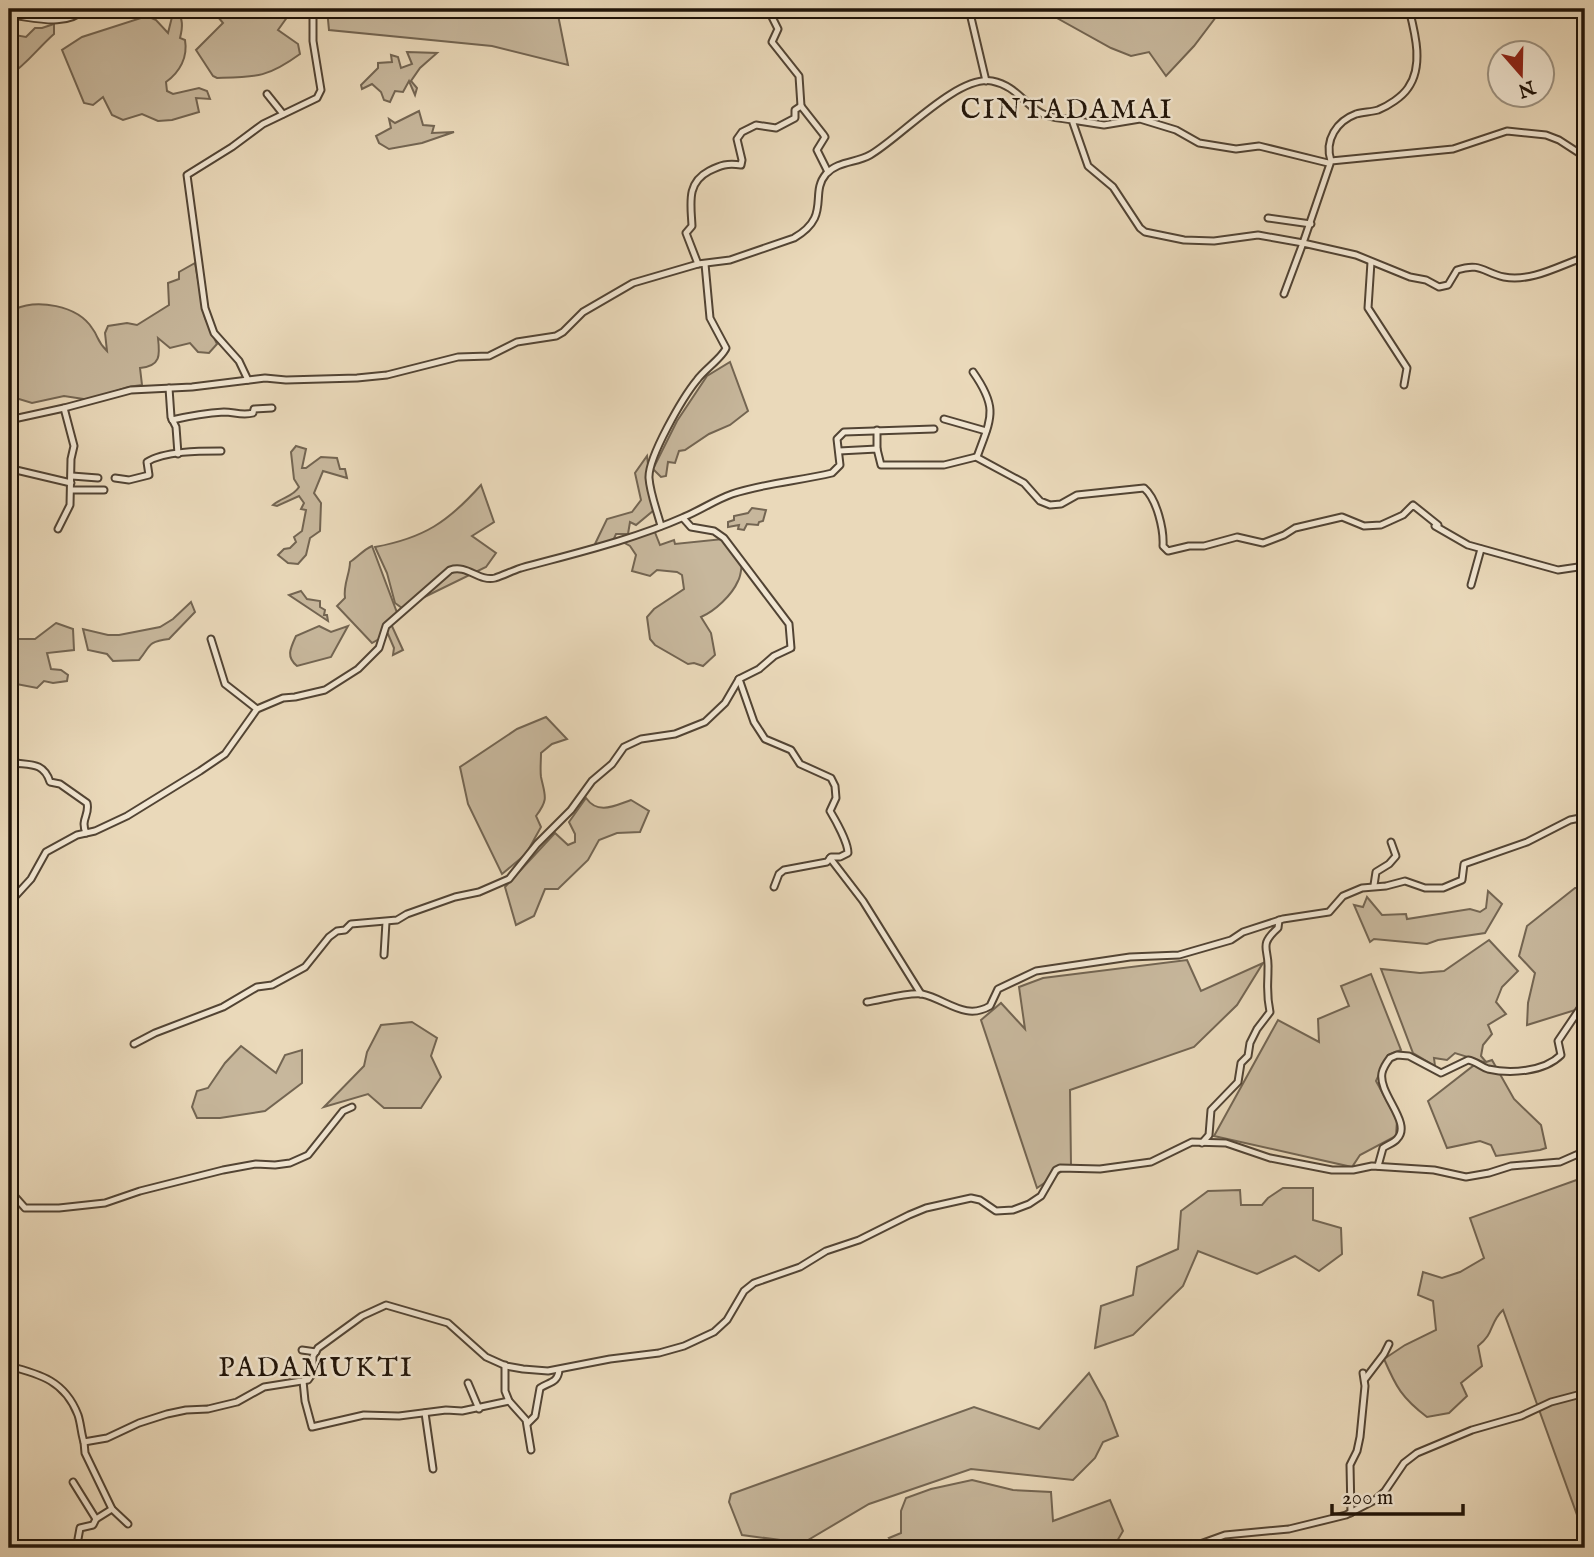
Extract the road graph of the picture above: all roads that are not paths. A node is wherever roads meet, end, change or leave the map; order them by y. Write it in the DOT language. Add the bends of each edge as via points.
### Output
graph roads {
  1 [pos="85,9"];
  2 [pos="313,9"];
  3 [pos="768,9"];
  4 [pos="969,9"];
  5 [pos="1409,9"];
  6 [pos="9,15"];
  7 [pos="986,81"];
  8 [pos="267,94"];
  9 [pos="801,106"];
  10 [pos="283,114"];
  11 [pos="1072,120"];
  12 [pos="1585,154"];
  13 [pos="1329,162"];
  14 [pos="828,172"];
  15 [pos="1268,218"];
  16 [pos="1311,223"];
  17 [pos="1303,243"];
  18 [pos="1585,260"];
  19 [pos="1371,262"];
  20 [pos="701,264"];
  21 [pos="1284,294"];
  22 [pos="973,373"];
  23 [pos="248,380"];
  24 [pos="1404,385"];
  25 [pos="169,388"];
  26 [pos="64,408"];
  27 [pos="272,408"];
  28 [pos="944,419"];
  29 [pos="9,420"];
  30 [pos="173,420"];
  31 [pos="934,429"];
  32 [pos="877,430"];
  33 [pos="986,431"];
  34 [pos="877,449"];
  35 [pos="221,451"];
  36 [pos="839,451"];
  37 [pos="178,454"];
  38 [pos="977,457"];
  39 [pos="9,465"];
  40 [pos="98,478"];
  41 [pos="115,478"];
  42 [pos="72,483"];
  43 [pos="104,490"];
  44 [pos="683,518"];
  45 [pos="661,526"];
  46 [pos="58,529"];
  47 [pos="1481,549"];
  48 [pos="1585,566"];
  49 [pos="1471,585"];
  50 [pos="211,639"];
  51 [pos="739,679"];
  52 [pos="257,709"];
  53 [pos="9,762"];
  54 [pos="1585,817"];
  55 [pos="86,833"];
  56 [pos="1391,842"];
  57 [pos="830,858"];
  58 [pos="1374,885"];
  59 [pos="774,887"];
  60 [pos="9,903"];
  61 [pos="1279,920"];
  62 [pos="386,922"];
  63 [pos="384,956"];
  64 [pos="920,994"];
  65 [pos="1585,1001"];
  66 [pos="867,1002"];
  67 [pos="134,1044"];
  68 [pos="352,1107"];
  69 [pos="1202,1143"];
  70 [pos="1585,1151"];
  71 [pos="1378,1166"];
  72 [pos="9,1190"];
  73 [pos="1389,1344"];
  74 [pos="302,1350"];
  75 [pos="316,1352"];
  76 [pos="9,1366"];
  77 [pos="505,1366"];
  78 [pos="559,1370"];
  79 [pos="303,1381"];
  80 [pos="468,1383"];
  81 [pos="1585,1393"];
  82 [pos="509,1401"];
  83 [pos="479,1409"];
  84 [pos="425,1413"];
  85 [pos="528,1423"];
  86 [pos="84,1442"];
  87 [pos="531,1450"];
  88 [pos="433,1469"];
  89 [pos="74,1482"];
  90 [pos="113,1509"];
  91 [pos="1351,1513"];
  92 [pos="96,1519"];
  93 [pos="128,1524"];
  94 [pos="78,1539"];
  95 [pos="1189,1548"];
  1 -- 6 [label="street" via="62,20"];
  2 -- 10 [label="street" via="320,94"];
  3 -- 9 [label="street" via="778,29 772,42 799,76"];
  4 -- 7 [label="street"];
  5 -- 13 [label="street" via="1416,46 1409,87 1378,110 1356,114 1336,127"];
  7 -- 11 [label="street" via="1020,93 1043,114"];
  7 -- 14 [label="street" via="958,91 867,157"];
  8 -- 10 [label="street"];
  9 -- 14 [label="street" via="824,134 817,150"];
  9 -- 20 [label="street" via="795,110 795,118 781,126 759,124 742,132 737,139 741,164 724,163 694,184 692,226 686,233"];
  10 -- 23 [label="street" via="187,175 205,308 214,333 239,361"];
  11 -- 13 [label="street" via="1104,125 1140,119 1199,143 1236,149 1254,145"];
  11 -- 17 [label="street" via="1088,166 1113,187 1145,232 1184,240 1258,235"];
  12 -- 13 [label="street" via="1546,135 1507,131 1453,149"];
  13 -- 16 [label="street"];
  14 -- 20 [label="street" via="821,185 818,211 803,233 730,260"];
  15 -- 16 [label="street"];
  16 -- 17 [label="street"];
  17 -- 19 [label="street"];
  17 -- 21 [label="street"];
  18 -- 19 [label="street" via="1510,277 1471,266 1457,270 1450,283 1439,287"];
  19 -- 24 [label="street" via="1368,308 1406,365"];
  20 -- 23 [label="street" via="633,284 583,312 556,336 517,342 489,356 458,356 358,378"];
  20 -- 45 [label="street" via="712,325 726,348 695,381 650,465 649,480"];
  22 -- 33 [label="street" via="988,399 991,419"];
  23 -- 25 [label="street"];
  25 -- 26 [label="street" via="131,390"];
  25 -- 30 [label="street"];
  26 -- 29 [label="street"];
  26 -- 42 [label="street" via="74,445"];
  27 -- 30 [label="street" via="259,407 245,415 206,413"];
  28 -- 33 [label="street"];
  30 -- 37 [label="street"];
  31 -- 32 [label="street"];
  32 -- 34 [label="street"];
  32 -- 36 [label="street" via="841,434"];
  33 -- 38 [label="street"];
  34 -- 36 [label="street"];
  34 -- 38 [label="street" via="881,465 944,465"];
  35 -- 37 [label="street"];
  36 -- 44 [label="street" via="840,465 832,473 734,493"];
  37 -- 41 [label="street" via="148,461 150,474 143,477"];
  38 -- 47 [label="street" via="1024,483 1050,505 1077,495 1146,489 1168,551 1237,537 1263,543 1295,528 1342,517 1362,525 1381,525 1403,516 1413,505 1467,545"];
  39 -- 42 [label="street"];
  40 -- 42 [label="street"];
  42 -- 43 [label="street"];
  42 -- 46 [label="street" via="70,506"];
  44 -- 45 [label="street"];
  44 -- 51 [label="street" via="694,528 721,534 790,627 791,648"];
  45 -- 52 [label="street" via="492,579 459,567 450,569 387,626 379,648 358,669 325,690 283,698"];
  47 -- 48 [label="street" via="1558,570"];
  47 -- 49 [label="street"];
  50 -- 52 [label="street" via="225,684"];
  51 -- 57 [label="street" via="765,739 791,750 800,764 834,782 836,799 830,811 849,851"];
  51 -- 62 [label="street" via="726,703 705,722 624,747 509,879"];
  52 -- 55 [label="street" via="225,754 127,816"];
  53 -- 55 [label="street" via="39,765 50,782 86,802"];
  54 -- 58 [label="street" via="1464,864 1462,880 1447,887 1426,888 1405,881"];
  55 -- 60 [label="street" via="46,852"];
  56 -- 58 [label="street" via="1396,856 1376,872"];
  57 -- 59 [label="street" via="784,870"];
  57 -- 64 [label="street" via="863,901"];
  58 -- 61 [label="street" via="1342,896 1329,912"];
  61 -- 64 [label="street" via="1179,955 1036,971 998,989 989,1006 978,1011 968,1012"];
  61 -- 69 [label="street" via="1265,949 1270,1012 1253,1034 1237,1084 1211,1110 1209,1135"];
  62 -- 63 [label="street"];
  62 -- 67 [label="street" via="351,924 329,937 305,967"];
  64 -- 66 [label="street"];
  65 -- 71 [label="street" via="1558,1041 1561,1055 1534,1069 1504,1072 1468,1060 1441,1073 1411,1057 1392,1057 1382,1077 1386,1095 1401,1119 1400,1135 1383,1148"];
  68 -- 72 [label="street" via="343,1111 308,1155 290,1163 256,1164 188,1178 108,1203 60,1208 25,1208"];
  69 -- 71 [label="street" via="1226,1143 1270,1158 1332,1170"];
  69 -- 78 [label="street" via="1188,1143 1151,1162 1100,1169 1060,1168 1041,1196 1013,1210 996,1211 971,1198 926,1208 800,1267 754,1283 721,1326 692,1342 659,1353"];
  70 -- 71 [label="street" via="1560,1162 1511,1166 1466,1177"];
  73 -- 91 [label="street" via="1364,1376 1360,1437 1350,1465"];
  74 -- 75 [label="street"];
  75 -- 77 [label="street" via="362,1316 386,1305 448,1323 486,1357"];
  75 -- 79 [label="street" via="312,1376"];
  76 -- 86 [label="street" via="54,1382 77,1413"];
  77 -- 78 [label="street"];
  77 -- 82 [label="street"];
  78 -- 85 [label="street" via="554,1382 540,1388 535,1416"];
  79 -- 84 [label="street" via="312,1427 364,1415"];
  79 -- 86 [label="street" via="264,1387 237,1402 167,1414 107,1438"];
  80 -- 83 [label="street"];
  81 -- 91 [label="street" via="1417,1453 1376,1500"];
  82 -- 83 [label="street"];
  82 -- 85 [label="street"];
  83 -- 84 [label="street"];
  84 -- 88 [label="street"];
  85 -- 87 [label="street"];
  86 -- 90 [label="street"];
  89 -- 92 [label="street"];
  90 -- 92 [label="street"];
  90 -- 93 [label="street"];
  91 -- 95 [label="street" via="1289,1529 1225,1535"];
  92 -- 94 [label="street" via="93,1525 80,1528"];
}
